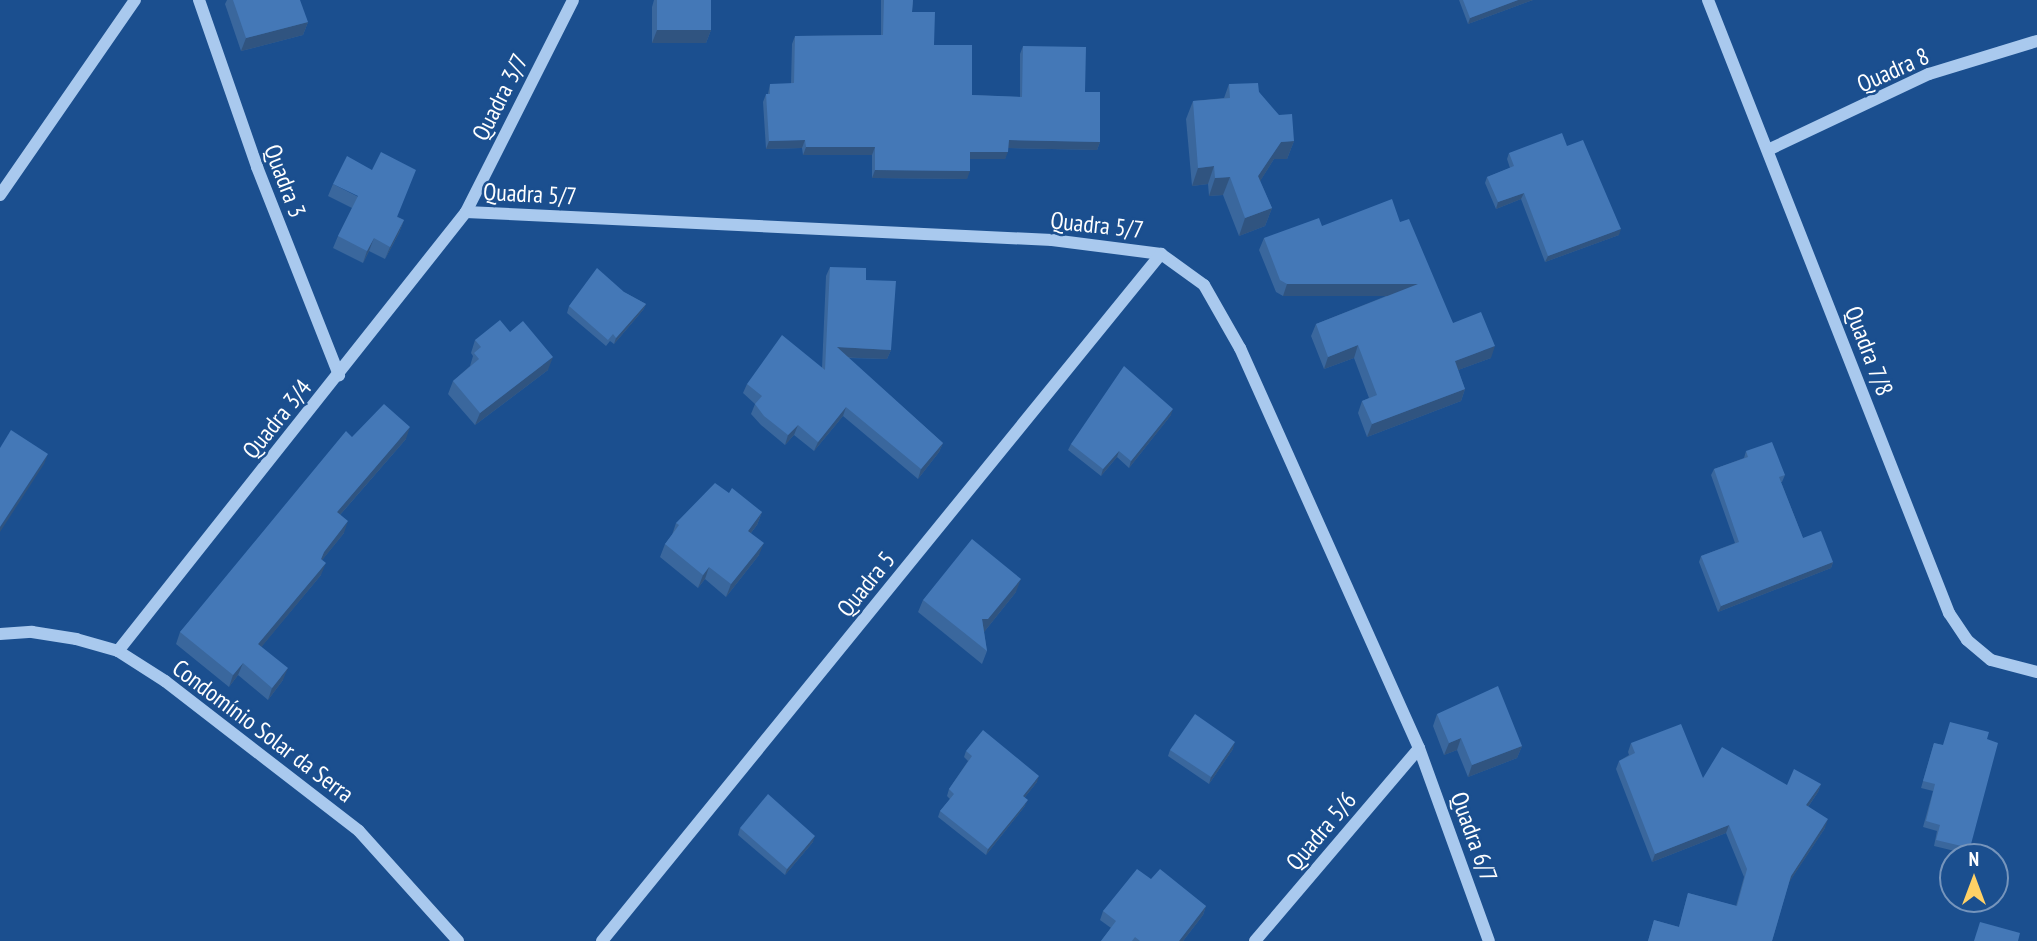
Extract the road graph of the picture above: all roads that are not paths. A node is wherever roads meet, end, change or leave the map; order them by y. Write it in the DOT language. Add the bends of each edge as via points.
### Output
graph roads {
  1 [pos="135,0"];
  2 [pos="199,0"];
  3 [pos="573,0"];
  4 [pos="1708,0"];
  5 [pos="2037,41"];
  6 [pos="1770,149"];
  7 [pos="0,195"];
  8 [pos="466,212"];
  9 [pos="1161,254"];
  10 [pos="339,375"];
  11 [pos="0,634"];
  12 [pos="118,651"];
  13 [pos="2037,672"];
  14 [pos="1419,748"];
  15 [pos="457,941"];
  16 [pos="602,941"];
  17 [pos="1255,941"];
  18 [pos="1489,941"];
  1 -- 7 [label="street"];
  2 -- 10 [label="street, Quadra 3" via="257,167"];
  3 -- 8 [label="street, Quadra 3/7"];
  4 -- 6 [label="street, Quadra 7/8"];
  5 -- 6 [label="street, Quadra 8" via="1930,75"];
  6 -- 13 [label="street, Quadra 7/8" via="1949,613 1967,640 1991,660"];
  8 -- 9 [label="street, Quadra 5/7" via="1052,240"];
  8 -- 10 [label="street, Quadra 3/4"];
  9 -- 14 [label="street, Quadra 5/7" via="1204,285 1240,348"];
  9 -- 16 [label="street, Quadra 5"];
  10 -- 12 [label="street, Quadra 3/4"];
  11 -- 12 [label="street, Condomínio Solar da Serra" via="32,632"];
  12 -- 15 [label="street, Condomínio Solar da Serra" via="165,681 359,831"];
  14 -- 17 [label="street, Quadra 5/6"];
  14 -- 18 [label="street, Quadra 6/7"];
}
